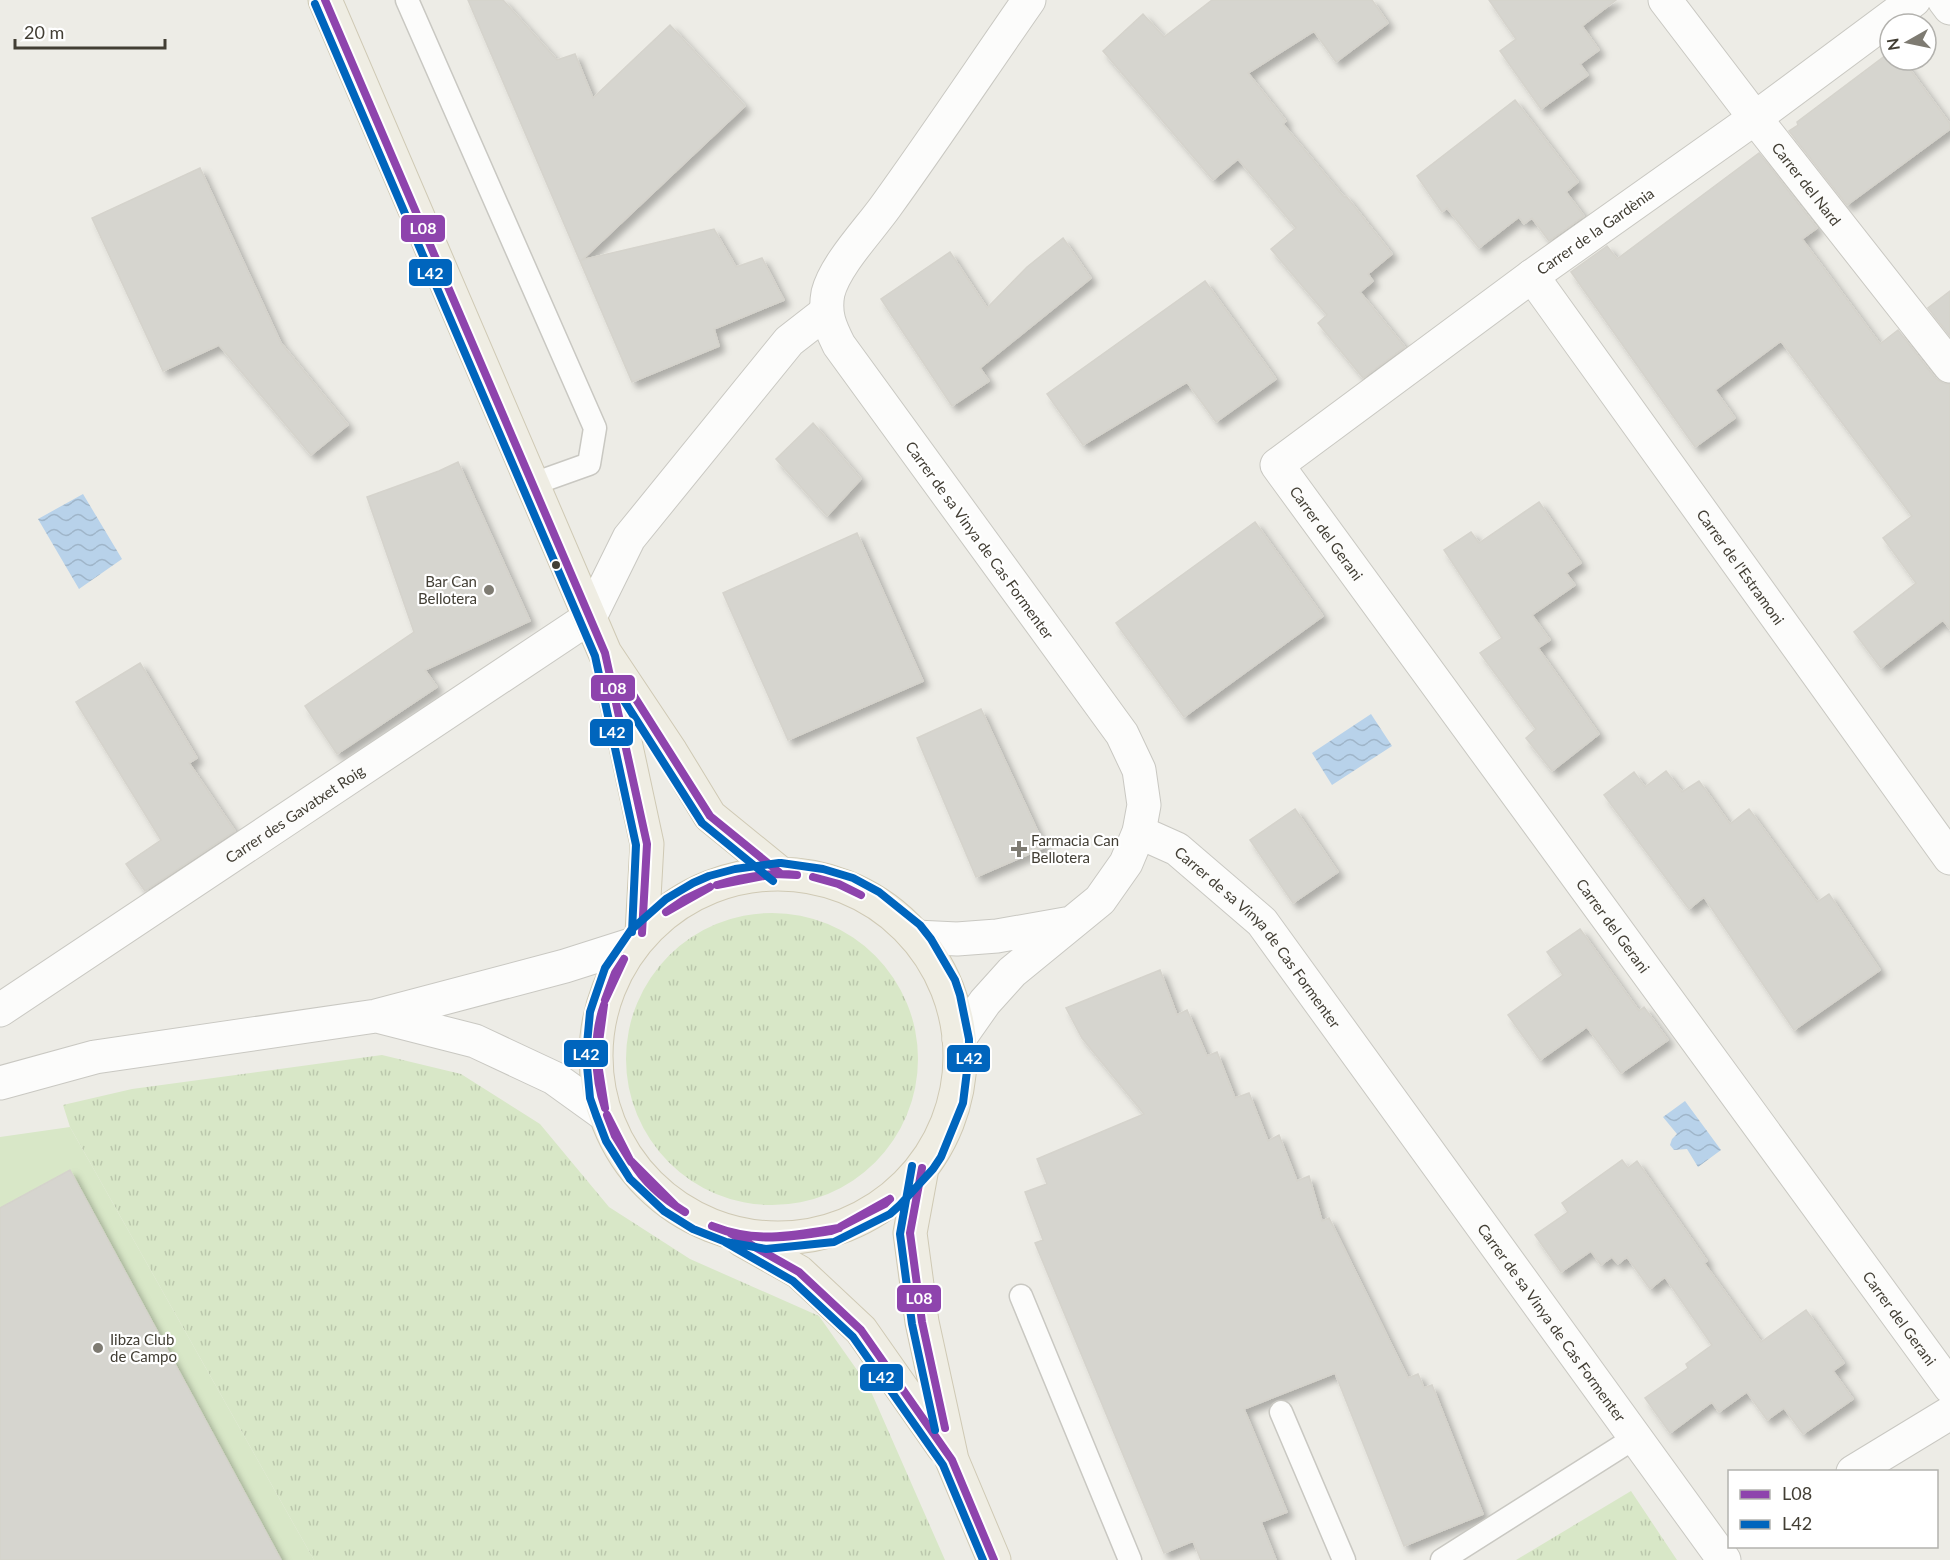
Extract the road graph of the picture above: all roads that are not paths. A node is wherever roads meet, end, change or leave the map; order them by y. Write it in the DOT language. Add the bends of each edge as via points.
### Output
graph roads {
  1 [pos="325,0"];
  2 [pos="407,0"];
  3 [pos="1029,0"];
  4 [pos="1665,0"];
  5 [pos="1914,0"];
  6 [pos="1944,0"];
  7 [pos="1950,8"];
  8 [pos="1755,118"];
  9 [pos="1532,276"];
  10 [pos="825,313"];
  11 [pos="1950,366"];
  12 [pos="1277,465"];
  13 [pos="533,484"];
  14 [pos="590,617"];
  15 [pos="605,653"];
  16 [pos="1140,832"];
  17 [pos="1950,858"];
  18 [pos="780,873"];
  19 [pos="1073,922"];
  20 [pos="916,938"];
  21 [pos="638,939"];
  22 [pos="0,1010"];
  23 [pos="376,1016"];
  24 [pos="959,1039"];
  25 [pos="0,1083"];
  26 [pos="604,1114"];
  27 [pos="922,1168"];
  28 [pos="730,1233"];
  29 [pos="1021,1296"];
  30 [pos="1950,1387"];
  31 [pos="1281,1412"];
  32 [pos="1950,1413"];
  33 [pos="1636,1437"];
  34 [pos="951,1460"];
  35 [pos="1856,1470"];
  36 [pos="1724,1552"];
  37 [pos="994,1560"];
  38 [pos="1130,1560"];
  39 [pos="1344,1560"];
  40 [pos="1442,1560"];
  1 -- 13 [label="main road"];
  2 -- 13 [label="lane" via="595,428 589,464"];
  3 -- 10 [label="street" via="844,263 829,291"];
  4 -- 8 [label="street, Carrer del Nard"];
  5 -- 8 [label="street, Carrer de la Gardènia"];
  6 -- 7 [label="street"];
  8 -- 9 [label="street, Carrer de la Gardènia"];
  8 -- 11 [label="street, Carrer del Nard"];
  9 -- 12 [label="street, Carrer de la Gardènia"];
  9 -- 17 [label="street, Carrer de l'Estramoni"];
  10 -- 14 [label="street" via="789,341 629,538"];
  10 -- 16 [label="street, Carrer de sa Vinya de Cas Formenter" via="839,345 870,390 1122,734 1139,770 1144,804"];
  12 -- 30 [label="street, Carrer del Gerani"];
  13 -- 14 [label="main road"];
  14 -- 15 [label="main road"];
  14 -- 22 [label="street, Carrer des Gavatxet Roig"];
  15 -- 18 [label="main road" via="710,816"];
  15 -- 21 [label="main road" via="647,844"];
  16 -- 19 [label="street" via="1126,863 1100,900"];
  16 -- 33 [label="street, Carrer de sa Vinya de Cas Formenter" via="1177,849 1262,922"];
  18 -- 20 [label="main road" via="819,878 855,890 888,911"];
  18 -- 21 [label="main road" via="742,877 705,889 671,908"];
  19 -- 20 [label="street" via="998,936"];
  19 -- 24 [label="street" via="1012,972"];
  20 -- 24 [label="main road" via="938,968 952,1003"];
  21 -- 23 [label="street" via="565,966"];
  21 -- 26 [label="main road" via="610,983 598,1025 596,1070"];
  23 -- 25 [label="street" via="95,1057"];
  23 -- 26 [label="street" via="475,1041 554,1078"];
  24 -- 27 [label="main road" via="955,1096 945,1128"];
  26 -- 28 [label="main road" via="624,1154 652,1189 689,1216"];
  27 -- 28 [label="main road" via="898,1194 869,1215 836,1229 801,1238 766,1239"];
  27 -- 34 [label="main road" via="910,1233 922,1322"];
  28 -- 34 [label="main road" via="799,1272 861,1330"];
  29 -- 38 [label="lane"];
  31 -- 39 [label="lane"];
  32 -- 35 [label="street"];
  33 -- 36 [label="street, Carrer de sa Vinya de Cas Formenter"];
  33 -- 40 [label="lane"];
  34 -- 37 [label="main road"];
}
